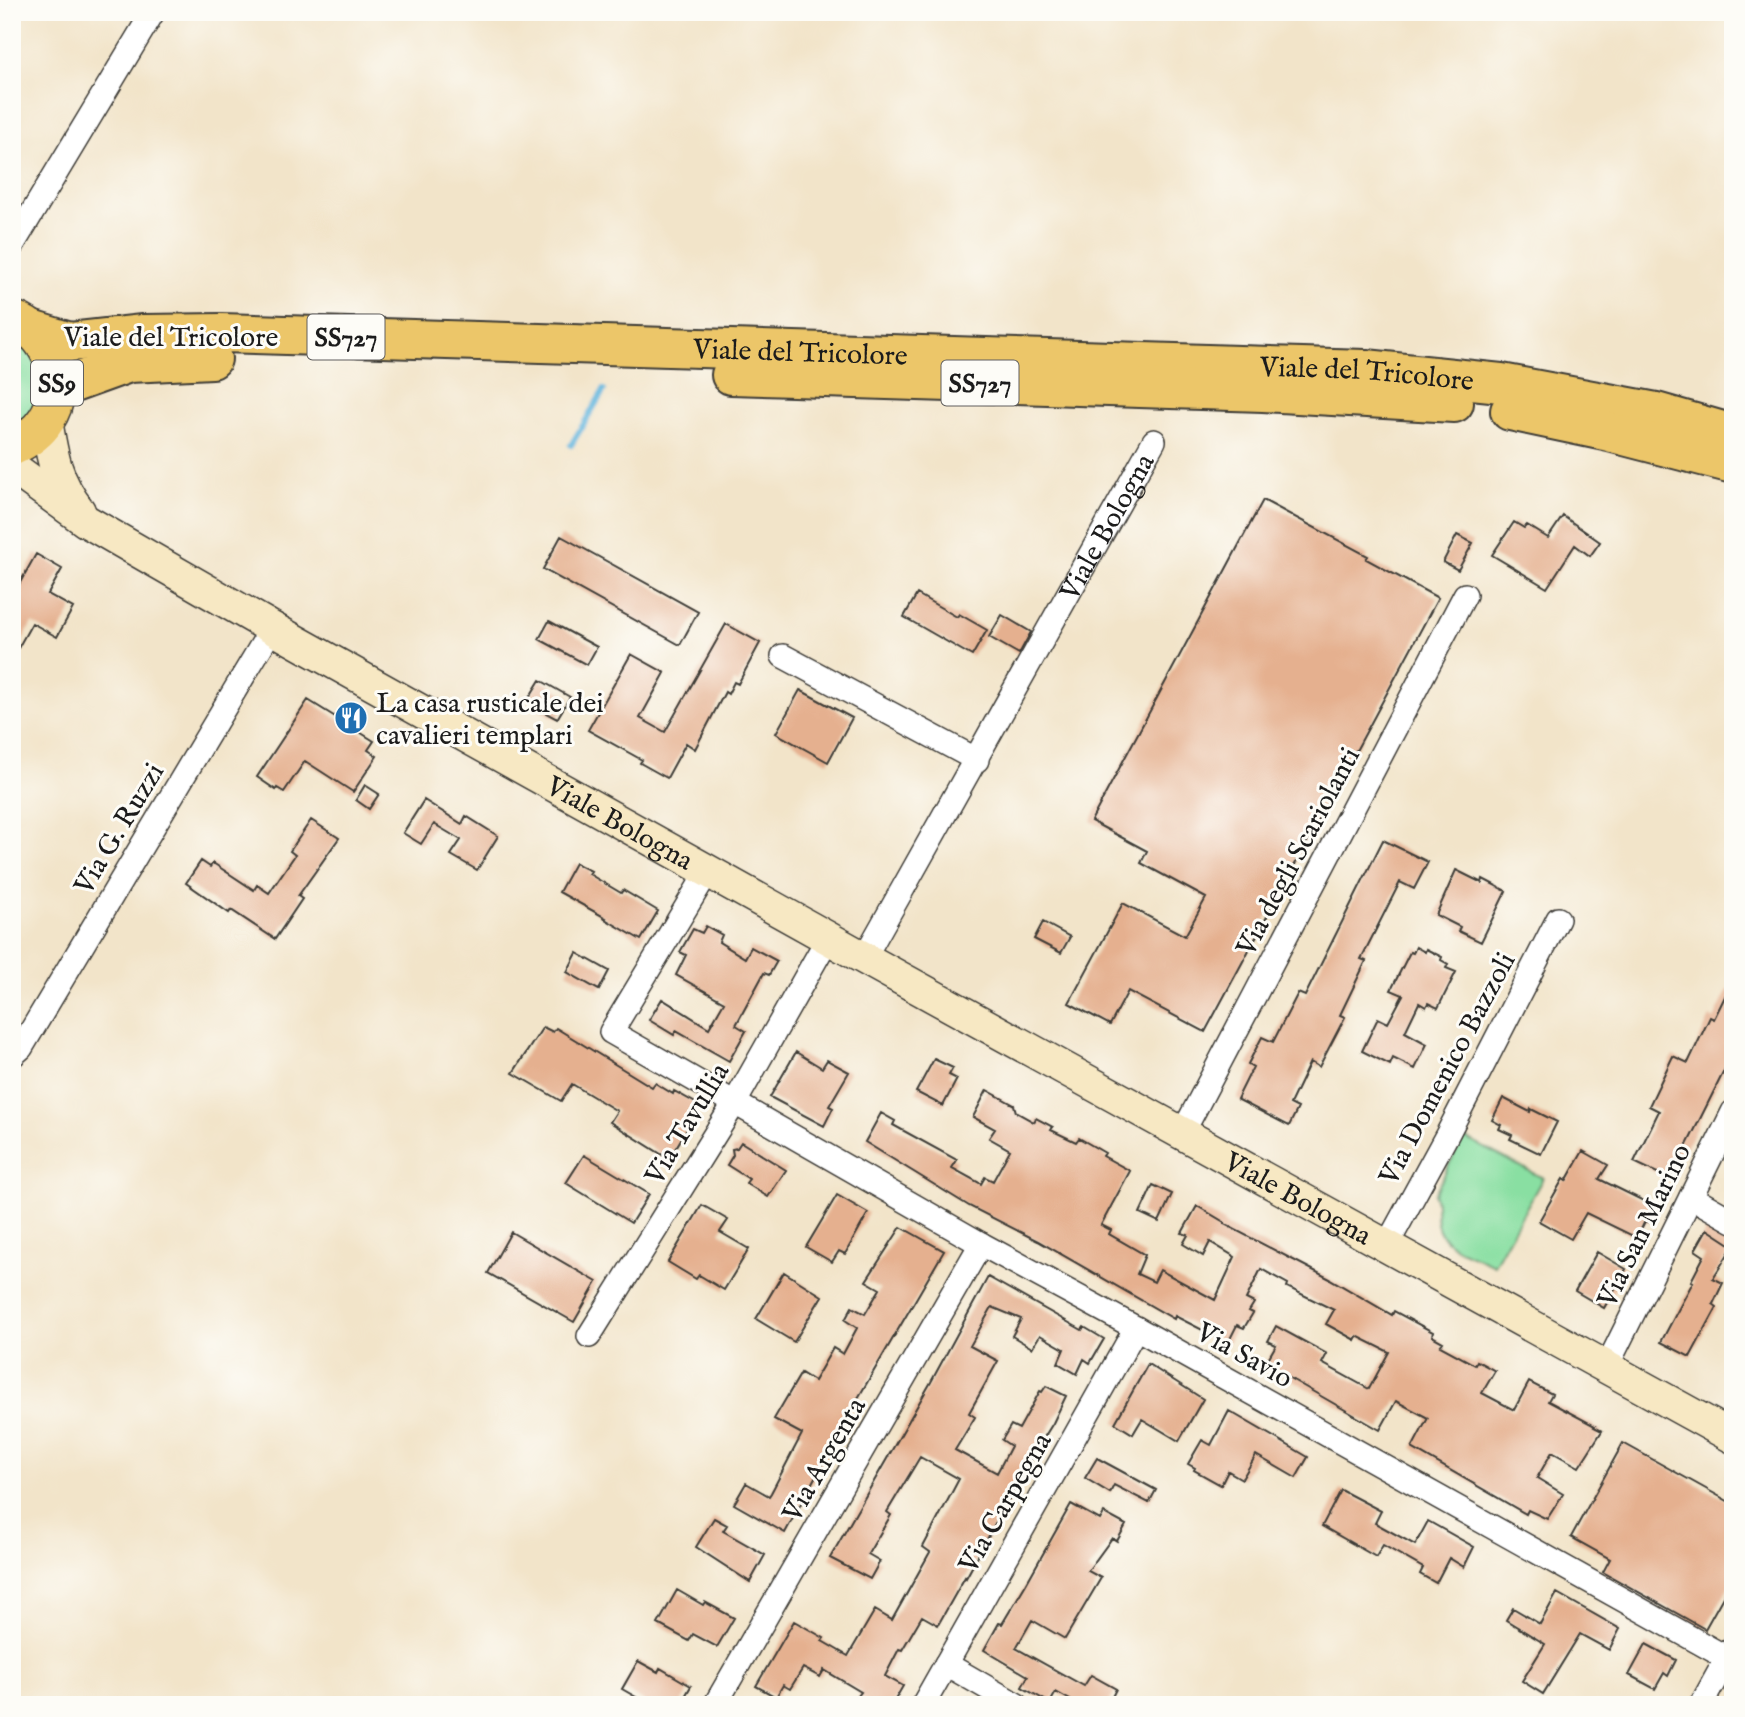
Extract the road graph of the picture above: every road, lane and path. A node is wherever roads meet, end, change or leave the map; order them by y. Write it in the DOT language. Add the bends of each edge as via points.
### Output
graph roads {
  1 [pos="153,12"];
  2 [pos="12,246"];
  3 [pos="22,324"];
  4 [pos="51,405"];
  5 [pos="1733,434"];
  6 [pos="1154,441"];
  7 [pos="12,447"];
  8 [pos="1733,464"];
  9 [pos="12,467"];
  10 [pos="86,521"];
  11 [pos="1465,595"];
  12 [pos="272,628"];
  13 [pos="783,656"];
  14 [pos="977,760"];
  15 [pos="708,871"];
  16 [pos="1558,919"];
  17 [pos="828,938"];
  18 [pos="864,958"];
  19 [pos="12,1056"];
  20 [pos="734,1104"];
  21 [pos="1733,1112"];
  22 [pos="1182,1134"];
  23 [pos="1690,1197"];
  24 [pos="1733,1221"];
  25 [pos="981,1244"];
  26 [pos="1387,1245"];
  27 [pos="1136,1328"];
  28 [pos="589,1336"];
  29 [pos="1607,1366"];
  30 [pos="1733,1437"];
  31 [pos="1730,1653"];
  32 [pos="946,1664"];
  33 [pos="715,1705"];
  34 [pos="923,1705"];
  35 [pos="1017,1705"];
  36 [pos="1701,1705"];
  1 -- 2 [label="street"];
  3 -- 4 [label="main road, SS9" via="51,356 56,373"];
  3 -- 5 [label="highway, Viale del Tricolore / SS727" via="71,342 144,334 221,333 1366,369 1514,386 1656,412"];
  4 -- 7 [label="main road, SS9" via="32,436"];
  4 -- 8 [label="highway, Viale del Tricolore / SS727" via="129,363 184,359 1264,392 1480,404"];
  4 -- 10 [label="main road, Viale Bologna" via="54,465 65,493"];
  6 -- 14 [label="street, Viale Bologna"];
  9 -- 10 [label="main road, Viale Bologna"];
  10 -- 12 [label="main road, Viale Bologna"];
  11 -- 22 [label="street, Via degli Scariolanti"];
  12 -- 15 [label="main road, Viale Bologna"];
  12 -- 19 [label="street, Via G. Ruzzi" via="21,1048"];
  13 -- 14 [label="street"];
  14 -- 18 [label="street, Viale Bologna"];
  15 -- 17 [label="main road, Viale Bologna"];
  15 -- 20 [label="street, Via Savio" via="611,1032"];
  16 -- 26 [label="street, Via Domenico Bazzoli"];
  17 -- 18 [label="main road, Viale Bologna"];
  17 -- 20 [label="street, Via Tavullia"];
  18 -- 22 [label="main road, Viale Bologna"];
  20 -- 25 [label="street, Via Savio"];
  20 -- 28 [label="street, Via Tavullia"];
  21 -- 23 [label="street, Via San Marino"];
  22 -- 26 [label="main road, Viale Bologna"];
  23 -- 24 [label="street"];
  23 -- 29 [label="street, Via San Marino"];
  25 -- 27 [label="street, Via Savio"];
  25 -- 33 [label="street, Via Argenta"];
  26 -- 29 [label="main road, Viale Bologna"];
  27 -- 31 [label="street, Via Savio"];
  27 -- 32 [label="street, Via Carpegna"];
  29 -- 30 [label="main road, Viale Bologna"];
  31 -- 36 [label="street"];
  32 -- 34 [label="street, Via Carpegna"];
  32 -- 35 [label="street"];
}
